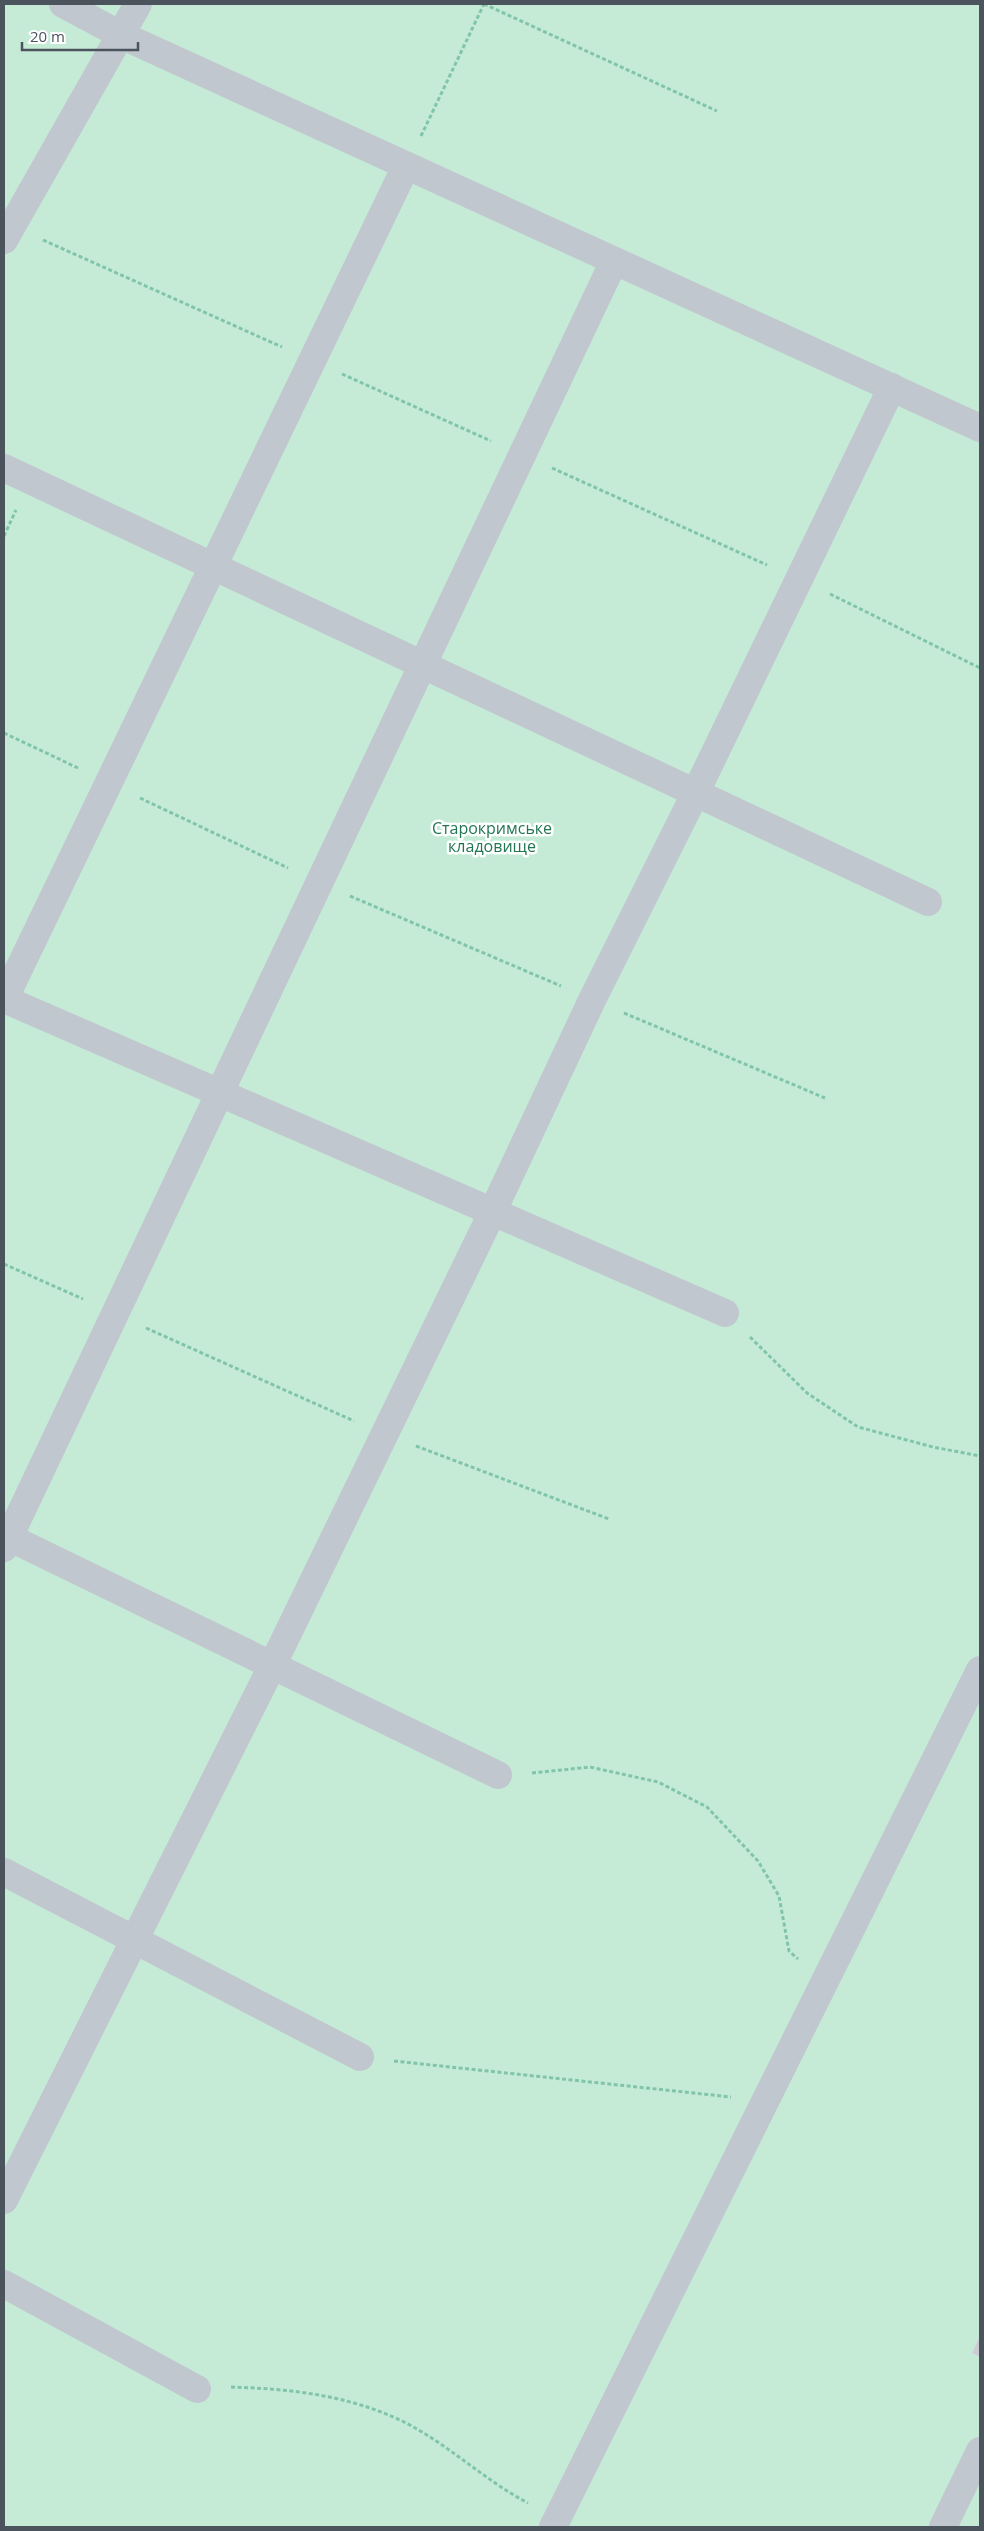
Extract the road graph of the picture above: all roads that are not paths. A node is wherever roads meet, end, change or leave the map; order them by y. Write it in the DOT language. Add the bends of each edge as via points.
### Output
graph roads {
  1 [pos="63,4"];
  2 [pos="138,4"];
  3 [pos="121,35"];
  4 [pos="406,166"];
  5 [pos="8,233"];
  6 [pos="614,261"];
  7 [pos="892,387"];
  8 [pos="980,428"];
  9 [pos="4,468"];
  10 [pos="213,566"];
  11 [pos="422,664"];
  12 [pos="696,792"];
  13 [pos="928,902"];
  14 [pos="4,1000"];
  15 [pos="219,1093"];
  16 [pos="492,1212"];
  17 [pos="725,1313"];
  18 [pos="5,1540"];
  19 [pos="272,1666"];
  20 [pos="980,1670"];
  21 [pos="498,1775"];
  22 [pos="4,1872"];
  23 [pos="134,1940"];
  24 [pos="360,2058"];
  25 [pos="4,2200"];
  26 [pos="4,2284"];
  27 [pos="197,2389"];
  28 [pos="980,2450"];
  29 [pos="555,2523"];
  30 [pos="942,2527"];
  1 -- 3 [label="lane"];
  2 -- 3 [label="lane"];
  3 -- 4 [label="lane"];
  3 -- 5 [label="lane"];
  4 -- 6 [label="lane"];
  4 -- 10 [label="lane"];
  6 -- 7 [label="lane"];
  6 -- 11 [label="lane"];
  7 -- 8 [label="lane"];
  7 -- 12 [label="lane"];
  9 -- 10 [label="lane"];
  10 -- 11 [label="lane"];
  10 -- 14 [label="lane"];
  11 -- 12 [label="lane"];
  11 -- 15 [label="lane"];
  12 -- 13 [label="lane"];
  12 -- 16 [label="lane" via="592,1000"];
  14 -- 15 [label="lane"];
  15 -- 16 [label="lane"];
  15 -- 18 [label="lane"];
  16 -- 17 [label="lane"];
  16 -- 19 [label="lane"];
  18 -- 19 [label="lane"];
  19 -- 21 [label="lane"];
  19 -- 23 [label="lane"];
  20 -- 29 [label="lane"];
  22 -- 23 [label="lane"];
  23 -- 24 [label="lane"];
  23 -- 25 [label="lane"];
  26 -- 27 [label="lane"];
  28 -- 30 [label="lane"];
}
